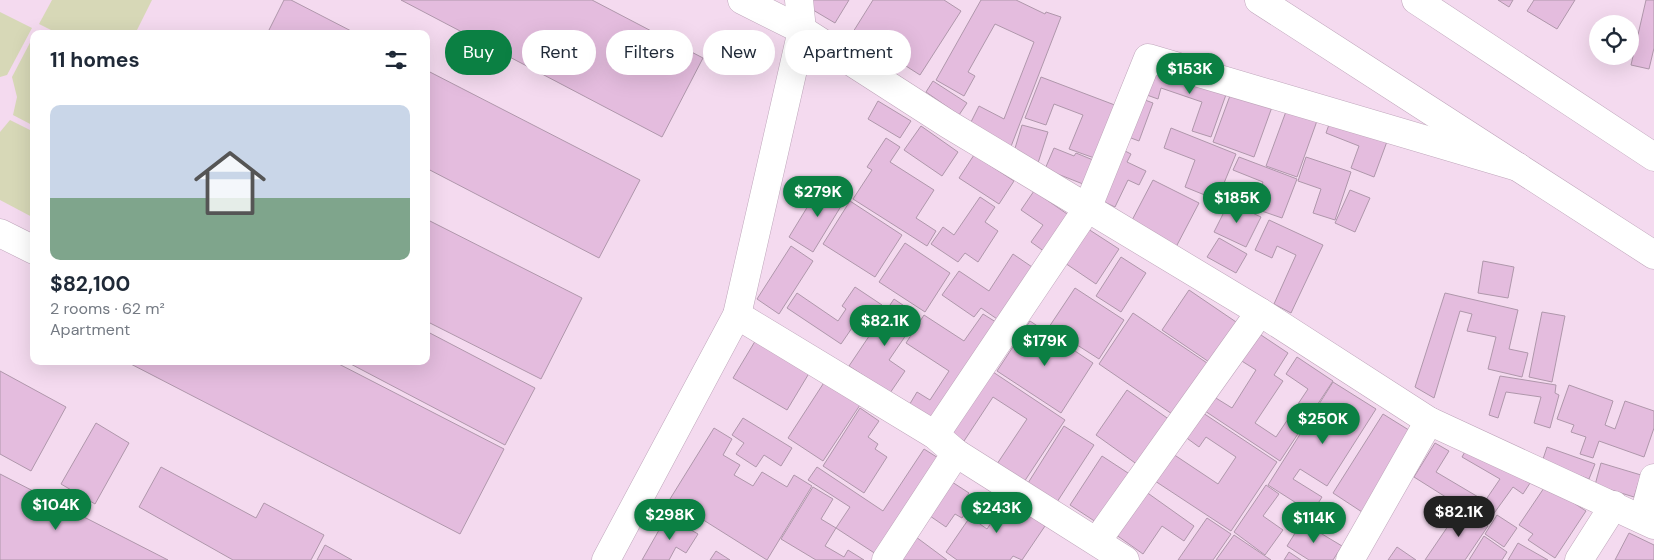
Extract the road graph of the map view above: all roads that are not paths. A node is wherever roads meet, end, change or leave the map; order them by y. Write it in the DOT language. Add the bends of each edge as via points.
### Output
graph roads {
  1 [pos="742,0"];
  2 [pos="799,0"];
  3 [pos="1259,0"];
  4 [pos="1416,0"];
  5 [pos="802,30"];
  6 [pos="792,75"];
  7 [pos="872,75"];
  8 [pos="1654,157"];
  9 [pos="1518,167"];
  10 [pos="1087,209"];
  11 [pos="0,232"];
  12 [pos="30,248"];
  13 [pos="1654,255"];
  14 [pos="1260,312"];
  15 [pos="737,315"];
  16 [pos="1429,421"];
  17 [pos="935,435"];
  18 [pos="956,454"];
  19 [pos="1654,478"];
  20 [pos="1614,506"];
  21 [pos="1648,522"];
  22 [pos="1097,541"];
  23 [pos="606,560"];
  24 [pos="886,560"];
  25 [pos="1125,560"];
  26 [pos="1350,560"];
  27 [pos="1580,560"];
  1 -- 5 [label="street"];
  2 -- 5 [label="street"];
  3 -- 9 [label="street"];
  4 -- 8 [label="street"];
  6 -- 15 [label="street"];
  7 -- 10 [label="street"];
  9 -- 10 [label="street" via="1148,58"];
  9 -- 13 [label="street"];
  10 -- 14 [label="street"];
  10 -- 17 [label="street"];
  11 -- 12 [label="street"];
  14 -- 16 [label="street"];
  14 -- 22 [label="street"];
  15 -- 17 [label="street"];
  15 -- 23 [label="street"];
  16 -- 20 [label="street"];
  16 -- 26 [label="street"];
  17 -- 18 [label="street"];
  18 -- 22 [label="street"];
  18 -- 24 [label="street"];
  19 -- 21 [label="street"];
  20 -- 21 [label="street"];
  20 -- 27 [label="street"];
  22 -- 25 [label="street"];
}
